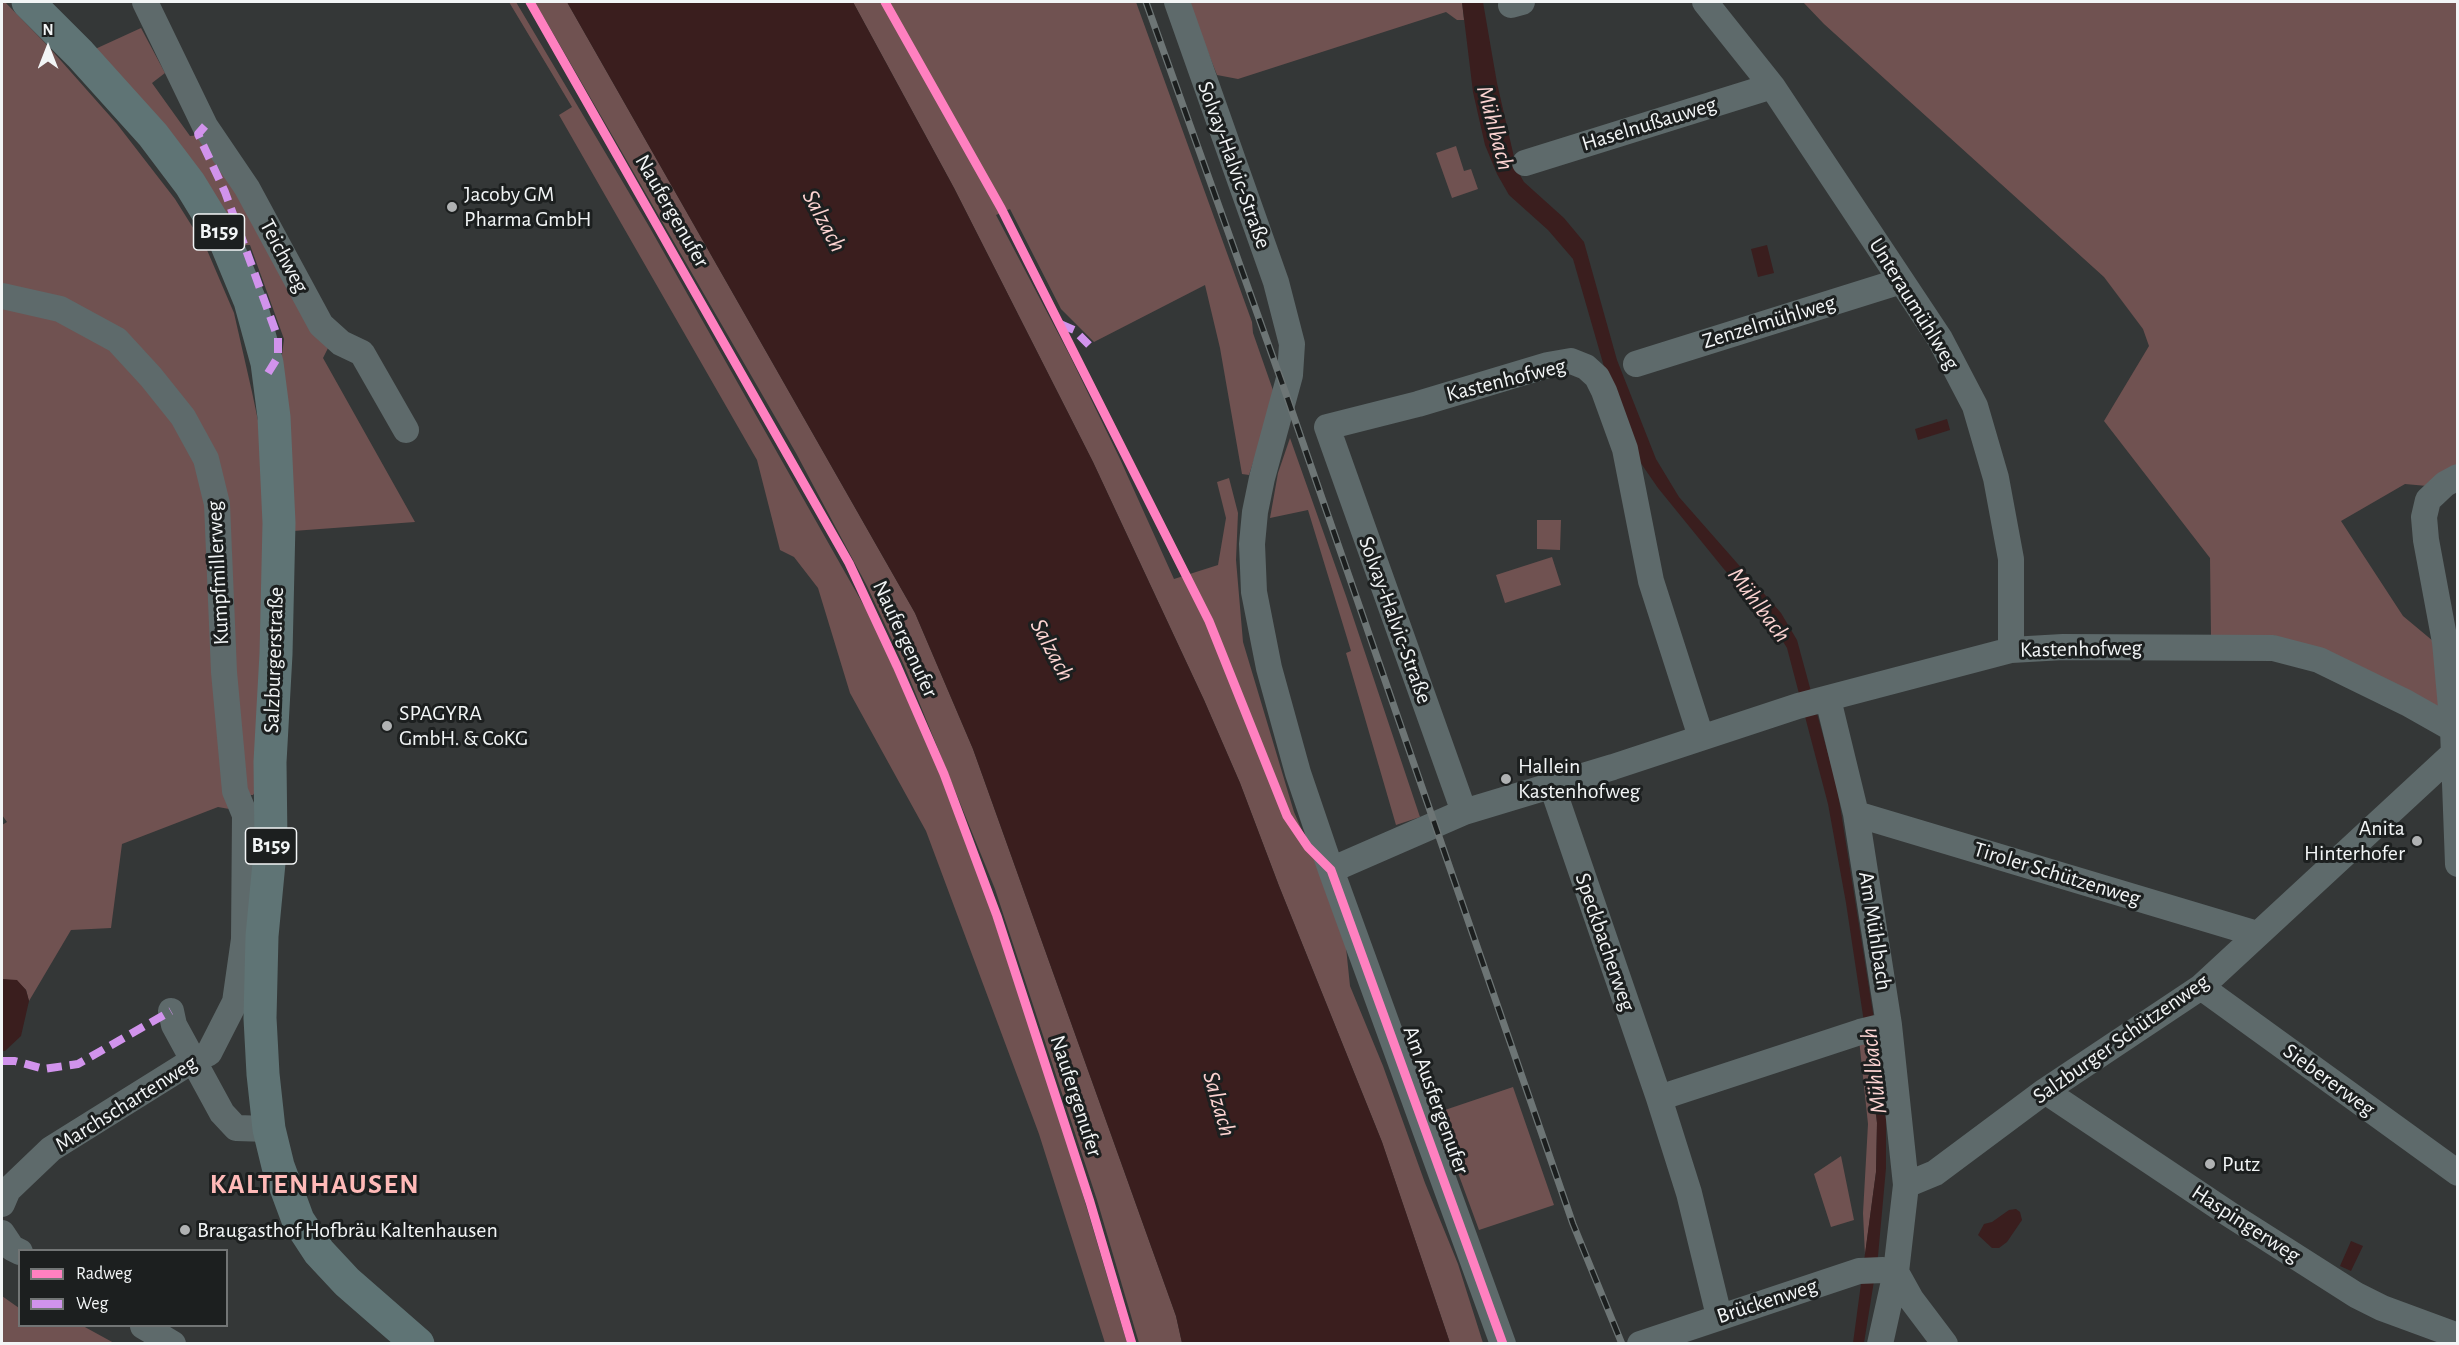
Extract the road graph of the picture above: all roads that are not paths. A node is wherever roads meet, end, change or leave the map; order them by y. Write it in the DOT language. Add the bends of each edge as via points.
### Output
graph roads {
  1 [pos="28,2"];
  2 [pos="145,2"];
  3 [pos="1177,2"];
  4 [pos="1705,2"];
  5 [pos="1772,86"];
  6 [pos="1526,163"];
  7 [pos="1901,281"];
  8 [pos="2,296"];
  9 [pos="1636,364"];
  10 [pos="1292,365"];
  11 [pos="1327,427"];
  12 [pos="406,430"];
  13 [pos="2457,477"];
  14 [pos="2012,650"];
  15 [pos="1814,702"];
  16 [pos="1701,737"];
  17 [pos="2454,741"];
  18 [pos="1552,786"];
  19 [pos="1464,812"];
  20 [pos="1856,814"];
  21 [pos="245,815"];
  22 [pos="271,842"];
  23 [pos="2457,864"];
  24 [pos="1331,870"];
  25 [pos="2257,934"];
  26 [pos="2201,987"];
  27 [pos="171,1011"];
  28 [pos="1876,1028"];
  29 [pos="192,1061"];
  30 [pos="2045,1091"];
  31 [pos="1659,1098"];
  32 [pos="269,1129"];
  33 [pos="2457,1173"];
  34 [pos="1906,1185"];
  35 [pos="2,1204"];
  36 [pos="2,1233"];
  37 [pos="18,1251"];
  38 [pos="1879,1271"];
  39 [pos="1719,1316"];
  40 [pos="144,1327"];
  41 [pos="2457,1336"];
  42 [pos="173,1344"];
  43 [pos="418,1344"];
  44 [pos="1503,1344"];
  45 [pos="1640,1344"];
  46 [pos="1880,1344"];
  47 [pos="1945,1344"];
  1 -- 22 [label="main road, Salzburgerstraße / B159" via="153,135 190,184 226,243 250,301 267,363 279,523 270,762"];
  2 -- 12 [label="street, Teichweg" via="205,126 247,188 321,325 341,343 362,353"];
  3 -- 10 [label="street, Solvay-Halvic-Straße" via="1276,282 1292,344"];
  4 -- 5 [label="street, Unteraumühlweg"];
  5 -- 6 [label="street, Haselnußauweg"];
  5 -- 7 [label="street, Unteraumühlweg"];
  7 -- 9 [label="street, Zenzelmühlweg"];
  7 -- 14 [label="street, Unteraumühlweg" via="1940,339 1975,406 1996,478 2011,559"];
  8 -- 21 [label="street, Kumpfmillerweg" via="60,309 117,340 183,417 206,459 217,504 224,672 235,791"];
  10 -- 24 [label="street, Am Ausfergenufer" via="1255,512 1254,592 1292,752"];
  11 -- 16 [label="street, Kastenhofweg" via="1548,365 1571,361 1586,367 1604,391 1625,449 1651,580"];
  11 -- 19 [label="street, Solvay-Halvic-Straße"];
  13 -- 17 [label="street" via="2428,500 2424,517 2445,642"];
  14 -- 15 [label="street, Kastenhofweg"];
  14 -- 17 [label="street, Kastenhofweg" via="2273,648 2319,660 2407,703"];
  15 -- 16 [label="street, Kastenhofweg"];
  15 -- 20 [label="street, Am Mühlbach"];
  16 -- 18 [label="street, Kastenhofweg"];
  17 -- 23 [label="street"];
  17 -- 25 [label="street, Salzburger Schützenweg"];
  18 -- 19 [label="street, Kastenhofweg"];
  18 -- 31 [label="street, Speckbacherweg"];
  19 -- 24 [label="street, Kastenhofweg"];
  20 -- 25 [label="street, Tiroler Schützenweg"];
  20 -- 28 [label="street, Am Mühlbach"];
  21 -- 22 [label="street, Kumpfmillerweg"];
  21 -- 29 [label="street, Marchschartenweg" via="244,939 236,1002 209,1053"];
  22 -- 32 [label="main road, Salzburgerstraße / B159" via="262,936 260,1018"];
  24 -- 44 [label="street, Am Ausfergenufer"];
  25 -- 26 [label="street, Salzburger Schützenweg"];
  26 -- 30 [label="street, Salzburger Schützenweg"];
  26 -- 33 [label="street, Siebererweg"];
  27 -- 29 [label="street"];
  28 -- 31 [label="street"];
  28 -- 34 [label="street, Am Mühlbach"];
  29 -- 32 [label="street" via="222,1113 236,1128"];
  29 -- 35 [label="street, Marchschartenweg" via="51,1149 8,1190"];
  30 -- 34 [label="street, Salzburger Schützenweg" via="1935,1173"];
  30 -- 41 [label="street, Haspingerweg" via="2356,1295"];
  31 -- 39 [label="street, Speckbacherweg" via="1689,1193"];
  32 -- 43 [label="main road, Salzburgerstraße / B159" via="298,1220 319,1252"];
  34 -- 38 [label="street, Am Mühlbach"];
  36 -- 37 [label="street"];
  38 -- 39 [label="street, Brückenweg"];
  38 -- 46 [label="street, Am Mühlbach"];
  38 -- 47 [label="street" via="1911,1299"];
  39 -- 45 [label="street, Brückenweg"];
  40 -- 42 [label="street"];
}
